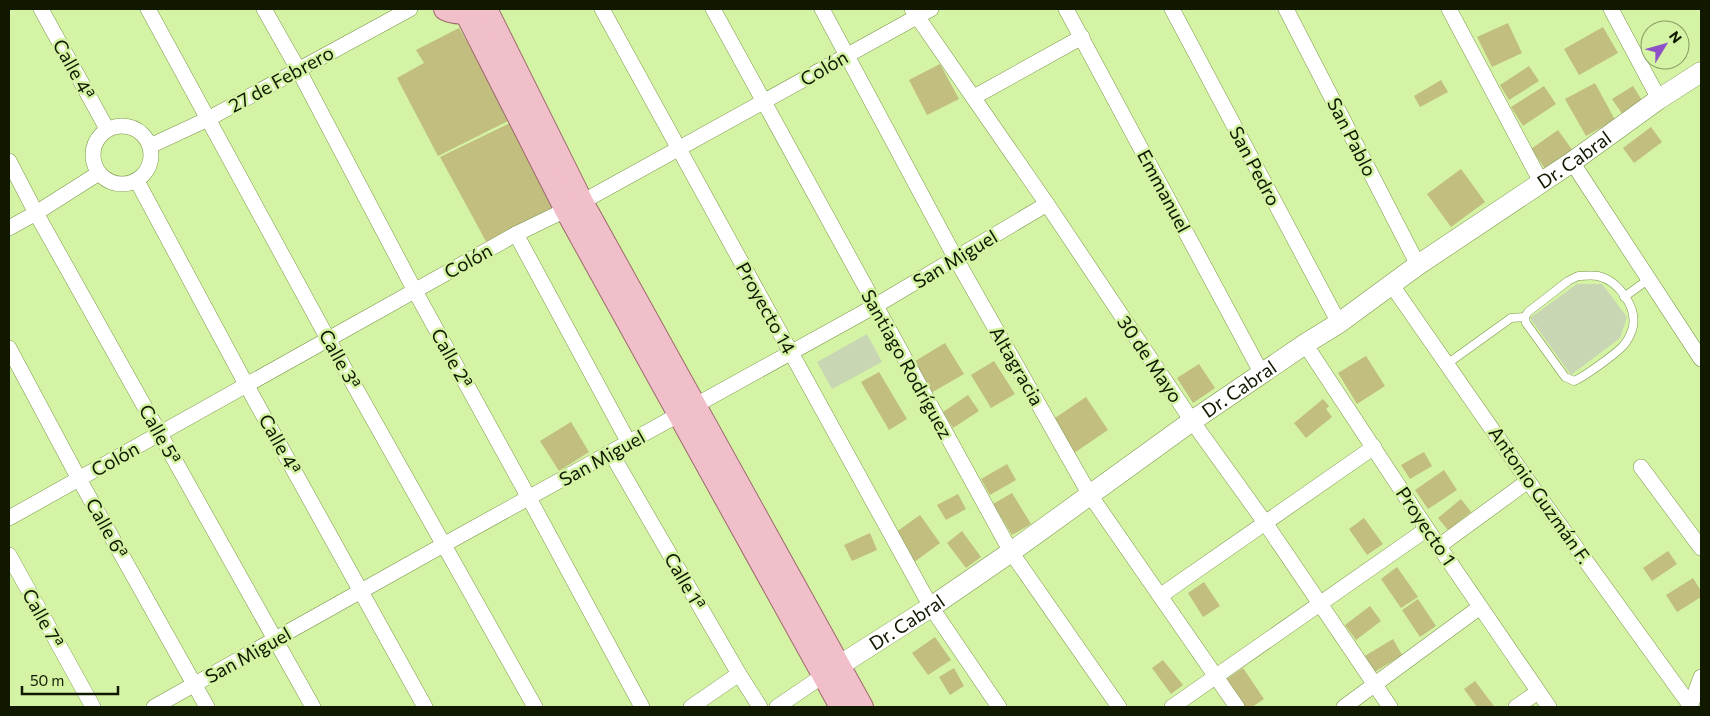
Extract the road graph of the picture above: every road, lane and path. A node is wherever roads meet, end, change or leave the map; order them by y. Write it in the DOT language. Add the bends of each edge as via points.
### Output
graph roads {
  1 [pos="41,9"];
  2 [pos="148,9"];
  3 [pos="264,9"];
  4 [pos="602,9"];
  5 [pos="713,9"];
  6 [pos="822,9"];
  7 [pos="931,9"];
  8 [pos="1066,9"];
  9 [pos="1172,9"];
  10 [pos="1286,9"];
  11 [pos="1449,9"];
  12 [pos="1611,9"];
  13 [pos="468,10"];
  14 [pos="400,11"];
  15 [pos="915,12"];
  16 [pos="1082,37"];
  17 [pos="847,55"];
  18 [pos="298,70"];
  19 [pos="1701,72"];
  20 [pos="974,97"];
  21 [pos="1659,99"];
  22 [pos="766,102"];
  23 [pos="208,118"];
  24 [pos="107,129"];
  25 [pos="150,146"];
  26 [pos="678,150"];
  27 [pos="9,161"];
  28 [pos="1572,162"];
  29 [pos="98,173"];
  30 [pos="136,181"];
  31 [pos="1541,182"];
  32 [pos="1047,204"];
  33 [pos="574,206"];
  34 [pos="36,213"];
  35 [pos="9,228"];
  36 [pos="516,234"];
  37 [pos="956,259"];
  38 [pos="1418,265"];
  39 [pos="1649,279"];
  40 [pos="1391,284"];
  41 [pos="415,291"];
  42 [pos="1624,297"];
  43 [pos="875,306"];
  44 [pos="1525,317"];
  45 [pos="1339,322"];
  46 [pos="328,339"];
  47 [pos="1305,344"];
  48 [pos="9,348"];
  49 [pos="791,354"];
  50 [pos="1701,358"];
  51 [pos="1447,364"];
  52 [pos="1262,374"];
  53 [pos="247,386"];
  54 [pos="688,410"];
  55 [pos="1192,421"];
  56 [pos="160,434"];
  57 [pos="629,443"];
  58 [pos="1374,447"];
  59 [pos="612,453"];
  60 [pos="1641,467"];
  61 [pos="79,479"];
  62 [pos="1528,481"];
  63 [pos="1090,495"];
  64 [pos="529,498"];
  65 [pos="9,518"];
  66 [pos="1266,524"];
  67 [pos="1427,529"];
  68 [pos="445,544"];
  69 [pos="1439,546"];
  70 [pos="1701,548"];
  71 [pos="1011,552"];
  72 [pos="9,555"];
  73 [pos="361,591"];
  74 [pos="1160,596"];
  75 [pos="1320,603"];
  76 [pos="931,607"];
  77 [pos="1480,607"];
  78 [pos="275,640"];
  79 [pos="831,670"];
  80 [pos="739,674"];
  81 [pos="1216,676"];
  82 [pos="1701,677"];
  83 [pos="195,685"];
  84 [pos="1374,685"];
  85 [pos="1538,692"];
  86 [pos="1690,706"];
  87 [pos="93,707"];
  88 [pos="154,707"];
  89 [pos="207,707"];
  90 [pos="313,707"];
  91 [pos="424,707"];
  92 [pos="535,707"];
  93 [pos="642,707"];
  94 [pos="691,707"];
  95 [pos="760,707"];
  96 [pos="778,707"];
  97 [pos="841,707"];
  98 [pos="862,707"];
  99 [pos="999,707"];
  100 [pos="1119,707"];
  101 [pos="1172,707"];
  102 [pos="1237,707"];
  103 [pos="1344,707"];
  104 [pos="1390,707"];
  105 [pos="1516,707"];
  106 [pos="1549,707"];
  1 -- 24 [label="street, Calle 4ª"];
  2 -- 23 [label="street, Calle 3ª"];
  3 -- 18 [label="street, Calle 2ª"];
  4 -- 26 [label="street, Proyecto 14"];
  5 -- 22 [label="street, Santiago Rodríguez"];
  6 -- 17 [label="street, Altagracia"];
  7 -- 15 [label="street, Colón"];
  8 -- 16 [label="street, Emmanuel"];
  9 -- 45 [label="street, San Pedro"];
  10 -- 38 [label="street, San Pablo"];
  11 -- 31 [label="street"];
  12 -- 21 [label="street"];
  13 -- 33 [label="main road"];
  14 -- 18 [label="street, 27 de Febrero"];
  15 -- 17 [label="street, Colón"];
  15 -- 20 [label="street, 30 de Mayo"];
  16 -- 20 [label="street"];
  16 -- 52 [label="street, Emmanuel"];
  17 -- 22 [label="street, Colón"];
  17 -- 37 [label="street, Altagracia"];
  18 -- 23 [label="street, 27 de Febrero"];
  18 -- 41 [label="street, Calle 2ª"];
  19 -- 21 [label="street, Dr. Cabral"];
  20 -- 32 [label="street, 30 de Mayo"];
  21 -- 28 [label="street, Dr. Cabral"];
  22 -- 26 [label="street, Colón"];
  22 -- 43 [label="street, Santiago Rodríguez"];
  23 -- 25 [label="street, 27 de Febrero"];
  23 -- 46 [label="street, Calle 3ª"];
  24 -- 25 [label="street" via="119,125 132,127 143,134"];
  24 -- 29 [label="street" via="98,137 93,149 93,162"];
  25 -- 30 [label="street" via="150,166"];
  26 -- 33 [label="street, Colón"];
  26 -- 49 [label="street, Proyecto 14"];
  27 -- 34 [label="street, Calle 5ª"];
  28 -- 31 [label="street, Dr. Cabral"];
  28 -- 39 [label="street"];
  29 -- 30 [label="street" via="116,184"];
  29 -- 34 [label="street"];
  30 -- 53 [label="street, Calle 4ª"];
  31 -- 38 [label="street, Dr. Cabral"];
  32 -- 37 [label="street, San Miguel"];
  32 -- 55 [label="street, 30 de Mayo"];
  33 -- 36 [label="street, Colón"];
  33 -- 54 [label="main road"];
  34 -- 35 [label="street"];
  34 -- 56 [label="street, Calle 5ª"];
  36 -- 41 [label="street, Colón"];
  36 -- 57 [label="street"];
  37 -- 43 [label="street, San Miguel"];
  37 -- 63 [label="street, Altagracia"];
  38 -- 40 [label="street, Dr. Cabral"];
  39 -- 42 [label="lane"];
  39 -- 50 [label="street"];
  40 -- 45 [label="street, Dr. Cabral"];
  40 -- 51 [label="street, Antonio Guzmán F."];
  41 -- 46 [label="street, Colón"];
  41 -- 64 [label="street, Calle 2ª"];
  42 -- 44 [label="lane" via="1608,280 1578,276"];
  42 -- 44 [label="lane" via="1634,317 1630,336 1623,346 1574,381 1565,377"];
  43 -- 49 [label="street, San Miguel"];
  43 -- 71 [label="street, Santiago Rodríguez"];
  44 -- 51 [label="lane" via="1511,318"];
  45 -- 47 [label="street, Dr. Cabral"];
  46 -- 53 [label="street, Colón"];
  46 -- 68 [label="street, Calle 3ª"];
  47 -- 52 [label="street, Dr. Cabral"];
  47 -- 58 [label="street, Proyecto 1"];
  48 -- 61 [label="street, Calle 6ª"];
  49 -- 54 [label="street, San Miguel"];
  49 -- 76 [label="street, Proyecto 14"];
  51 -- 62 [label="street, Antonio Guzmán F."];
  52 -- 55 [label="street, Dr. Cabral"];
  53 -- 56 [label="street, Colón"];
  53 -- 73 [label="street, Calle 4ª"];
  54 -- 57 [label="street, San Miguel"];
  54 -- 79 [label="main road"];
  55 -- 63 [label="street, Dr. Cabral"];
  55 -- 66 [label="street, 30 de Mayo"];
  56 -- 61 [label="street, Colón"];
  56 -- 78 [label="street, Calle 5ª"];
  57 -- 59 [label="street, San Miguel"];
  58 -- 66 [label="street"];
  58 -- 67 [label="street, Proyecto 1"];
  59 -- 64 [label="street, San Miguel"];
  59 -- 80 [label="street, Calle 1ª"];
  60 -- 70 [label="street"];
  61 -- 65 [label="street, Colón"];
  61 -- 83 [label="street, Calle 6ª"];
  62 -- 69 [label="street"];
  62 -- 86 [label="street, Antonio Guzmán F."];
  63 -- 71 [label="street, Dr. Cabral"];
  63 -- 74 [label="street, Altagracia"];
  64 -- 68 [label="street, San Miguel"];
  64 -- 93 [label="street, Calle 2ª"];
  66 -- 74 [label="street"];
  66 -- 75 [label="street, 30 de Mayo"];
  67 -- 69 [label="street, Proyecto 1"];
  67 -- 75 [label="street"];
  68 -- 73 [label="street, San Miguel"];
  68 -- 92 [label="street, Calle 3ª"];
  69 -- 77 [label="street, Proyecto 1"];
  71 -- 76 [label="street, Dr. Cabral"];
  71 -- 100 [label="street, Santiago Rodríguez"];
  72 -- 87 [label="street, Calle 7ª"];
  73 -- 78 [label="street, San Miguel"];
  73 -- 91 [label="street, Calle 4ª"];
  74 -- 81 [label="street, Altagracia"];
  75 -- 81 [label="street"];
  75 -- 84 [label="street, 30 de Mayo"];
  76 -- 79 [label="street, Dr. Cabral"];
  76 -- 99 [label="street, Proyecto 14"];
  77 -- 84 [label="street"];
  77 -- 85 [label="street, Proyecto 1"];
  78 -- 83 [label="street, San Miguel"];
  78 -- 90 [label="street, Calle 5ª"];
  79 -- 96 [label="street, Dr. Cabral"];
  79 -- 97 [label="main road"];
  79 -- 98 [label="main road"];
  80 -- 94 [label="street"];
  80 -- 95 [label="street, Calle 1ª"];
  81 -- 101 [label="street"];
  81 -- 102 [label="street, Altagracia"];
  82 -- 86 [label="street"];
  83 -- 88 [label="street, San Miguel"];
  83 -- 89 [label="street, Calle 6ª"];
  84 -- 103 [label="street"];
  84 -- 104 [label="street, 30 de Mayo"];
  85 -- 105 [label="street"];
  85 -- 106 [label="street, Proyecto 1"];
}
